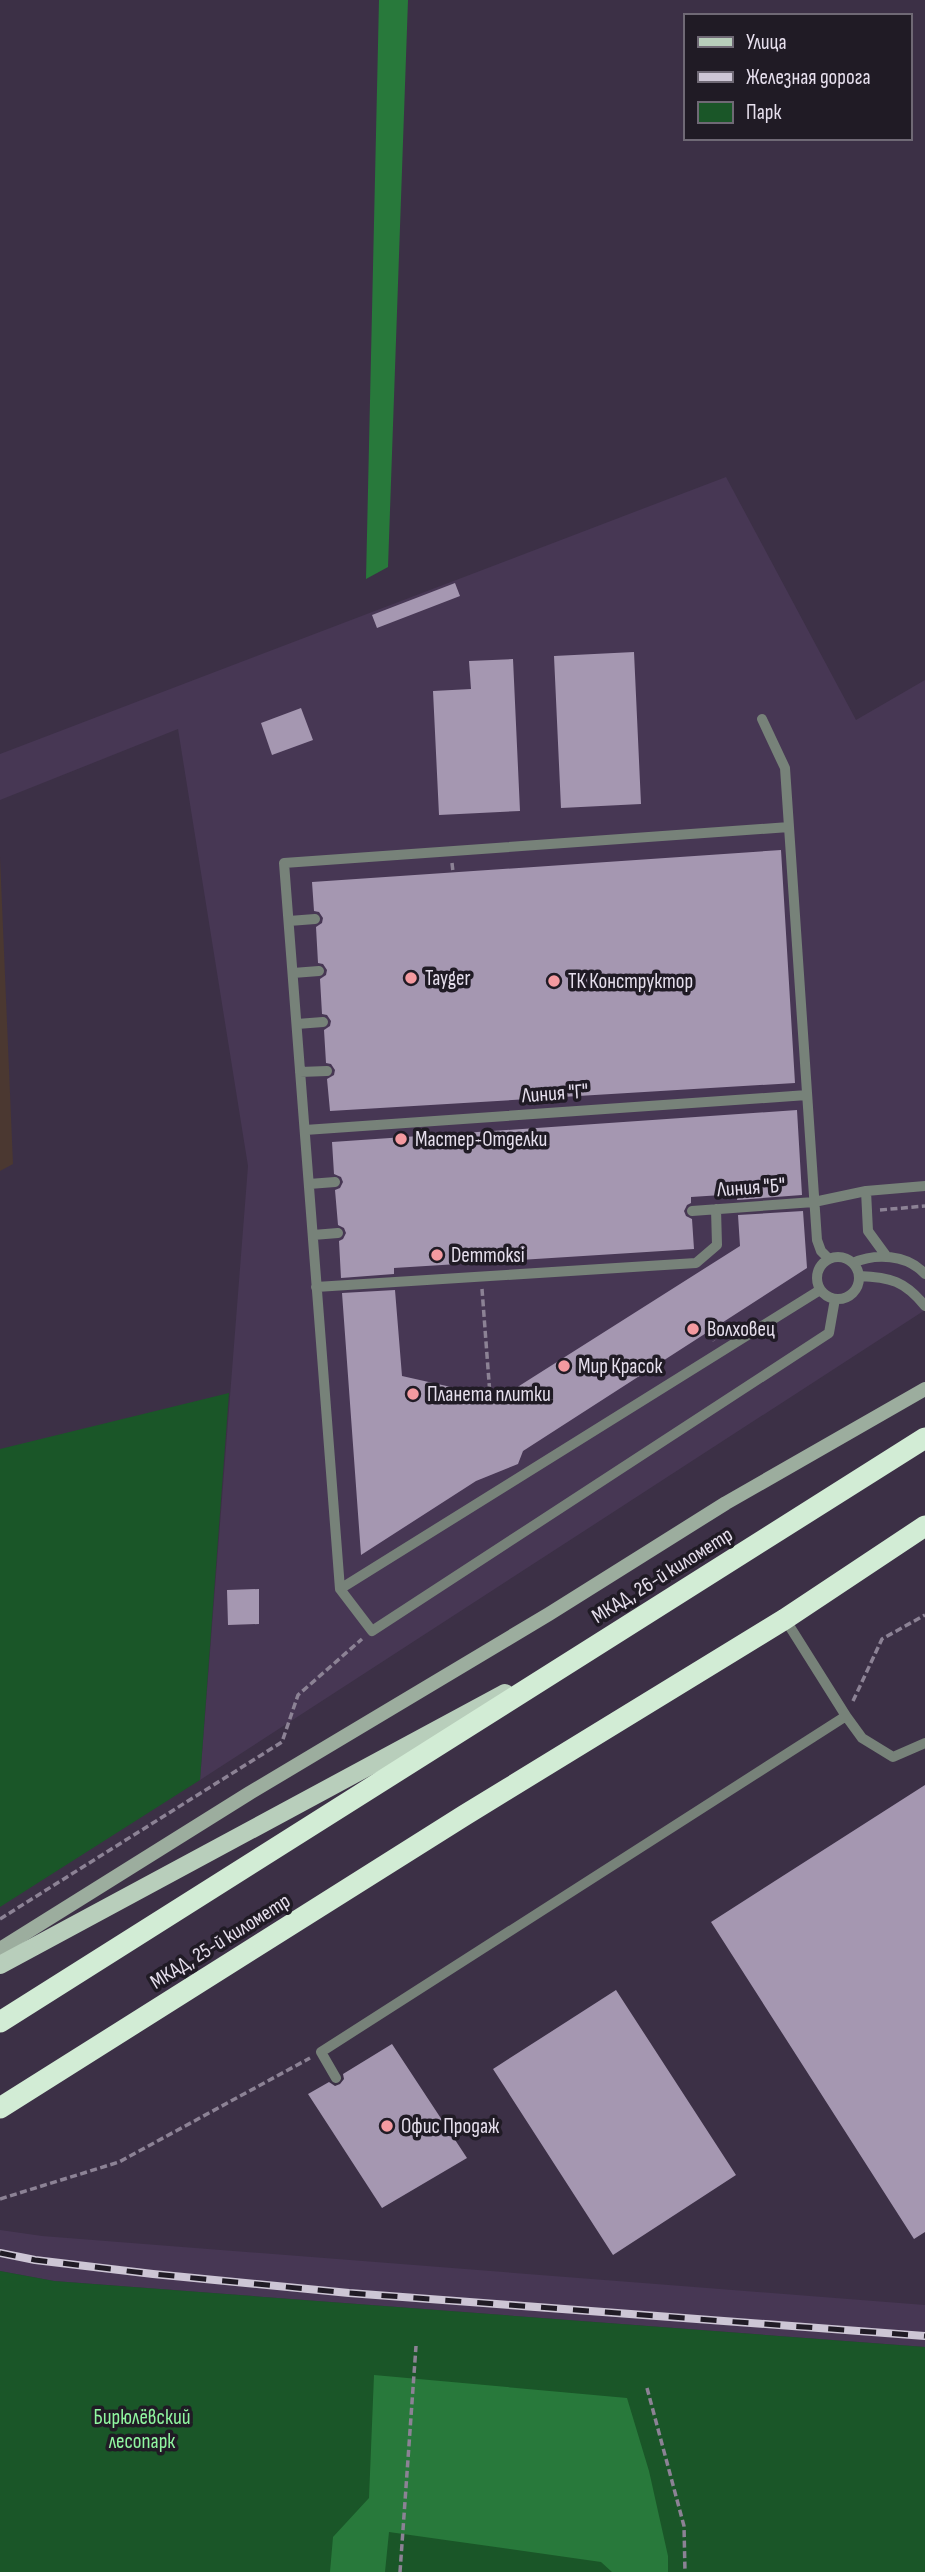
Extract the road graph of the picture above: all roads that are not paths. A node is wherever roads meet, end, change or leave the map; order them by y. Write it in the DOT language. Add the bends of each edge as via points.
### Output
graph roads {
  1 [pos="762,719"];
  2 [pos="789,827"];
  3 [pos="315,919"];
  4 [pos="289,921"];
  5 [pos="319,971"];
  6 [pos="293,973"];
  7 [pos="323,1022"];
  8 [pos="297,1024"];
  9 [pos="327,1071"];
  10 [pos="300,1072"];
  11 [pos="807,1095"];
  12 [pos="305,1130"];
  13 [pos="335,1182"];
  14 [pos="309,1184"];
  15 [pos="925,1186"];
  16 [pos="866,1192"];
  17 [pos="814,1202"];
  18 [pos="716,1209"];
  19 [pos="692,1211"];
  20 [pos="338,1233"];
  21 [pos="313,1235"];
  22 [pos="887,1257"];
  23 [pos="829,1259"];
  24 [pos="853,1263"];
  25 [pos="925,1274"];
  26 [pos="859,1276"];
  27 [pos="316,1287"];
  28 [pos="820,1290"];
  29 [pos="835,1299"];
  30 [pos="925,1306"];
  31 [pos="925,1389"];
  32 [pos="925,1438"];
  33 [pos="925,1526"];
  34 [pos="340,1590"];
  35 [pos="785,1619"];
  36 [pos="613,1635"];
  37 [pos="846,1716"];
  38 [pos="925,1744"];
  39 [pos="0,1949"];
  40 [pos="0,1965"];
  41 [pos="0,2022"];
  42 [pos="336,2078"];
  43 [pos="0,2108"];
  1 -- 2 [label="lane" via="785,768"];
  2 -- 4 [label="lane" via="284,863"];
  2 -- 11 [label="lane" via="798,1040"];
  3 -- 4 [label="lane"];
  4 -- 6 [label="lane"];
  5 -- 6 [label="lane"];
  6 -- 8 [label="lane"];
  7 -- 8 [label="lane"];
  8 -- 10 [label="lane"];
  9 -- 10 [label="lane"];
  10 -- 12 [label="lane"];
  11 -- 12 [label="lane, Линия \"Г\""];
  11 -- 17 [label="lane" via="805,1149"];
  12 -- 14 [label="lane"];
  13 -- 14 [label="lane"];
  14 -- 21 [label="lane"];
  15 -- 16 [label="lane, Линия \"Б\""];
  16 -- 17 [label="lane, Линия \"Б\""];
  16 -- 22 [label="lane" via="868,1231"];
  17 -- 18 [label="lane, Линия \"Б\""];
  17 -- 23 [label="lane" via="817,1240"];
  18 -- 19 [label="lane, Линия \"Б\""];
  18 -- 27 [label="lane" via="717,1245 696,1263"];
  20 -- 21 [label="lane"];
  21 -- 27 [label="lane"];
  22 -- 24 [label="lane" via="866,1257"];
  22 -- 25 [label="lane" via="905,1261"];
  23 -- 24 [label="lane"];
  23 -- 28 [label="lane" via="817,1272"];
  24 -- 26 [label="lane"];
  26 -- 29 [label="lane" via="849,1296"];
  26 -- 30 [label="lane" via="886,1277 905,1285"];
  27 -- 34 [label="lane"];
  28 -- 29 [label="lane"];
  28 -- 34 [label="lane"];
  29 -- 34 [label="lane" via="829,1333 372,1631"];
  31 -- 39 [label="street" via="726,1503"];
  32 -- 36 [label="highway, МКАД, 26-й километр"];
  33 -- 35 [label="highway"];
  35 -- 37 [label="lane"];
  35 -- 43 [label="highway, МКАД, 25-й километр"];
  36 -- 40 [label="main road"];
  36 -- 41 [label="highway, МКАД, 26-й километр"];
  37 -- 38 [label="lane" via="862,1738 892,1757"];
  37 -- 42 [label="lane" via="321,2052"];
}
